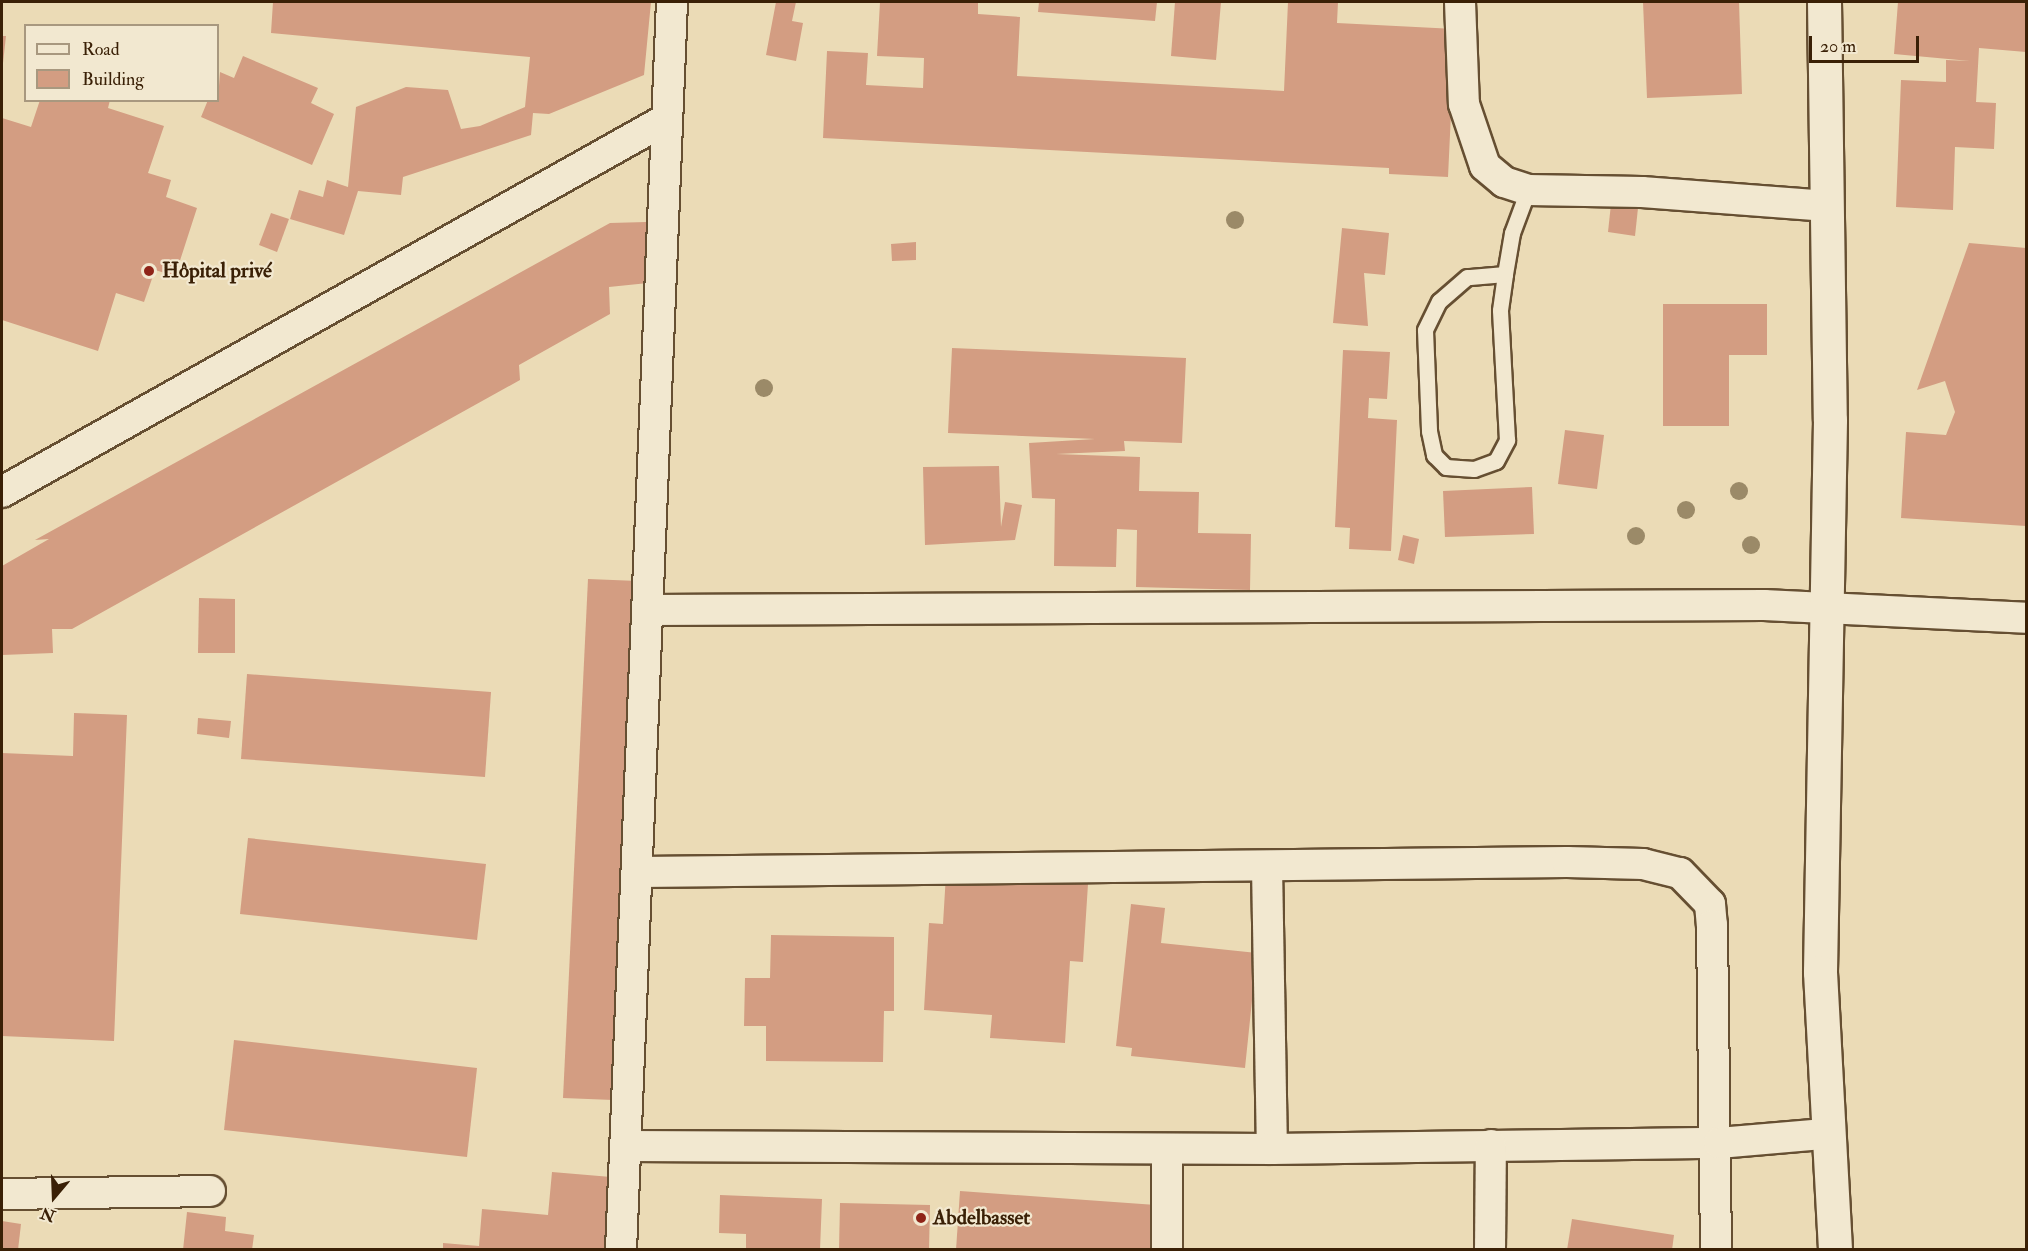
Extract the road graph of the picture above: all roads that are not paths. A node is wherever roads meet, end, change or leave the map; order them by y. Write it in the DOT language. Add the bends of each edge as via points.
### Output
graph roads {
  1 [pos="672,2"];
  2 [pos="1460,2"];
  3 [pos="1824,2"];
  4 [pos="665,120"];
  5 [pos="1528,190"];
  6 [pos="1827,206"];
  7 [pos="1505,274"];
  8 [pos="2,492"];
  9 [pos="650,610"];
  10 [pos="1825,611"];
  11 [pos="2026,618"];
  12 [pos="1267,866"];
  13 [pos="640,872"];
  14 [pos="1825,1134"];
  15 [pos="1719,1143"];
  16 [pos="1491,1145"];
  17 [pos="627,1146"];
  18 [pos="1167,1149"];
  19 [pos="1272,1149"];
  20 [pos="210,1191"];
  21 [pos="2,1194"];
  22 [pos="621,1250"];
  23 [pos="1167,1250"];
  24 [pos="1490,1250"];
  25 [pos="1716,1250"];
  26 [pos="1835,1250"];
  1 -- 4 [label="street"];
  2 -- 5 [label="street" via="1464,104 1475,143 1485,166 1504,182"];
  3 -- 6 [label="main road"];
  4 -- 8 [label="street"];
  4 -- 9 [label="street"];
  5 -- 6 [label="street" via="1642,192"];
  5 -- 7 [label="lane" via="1512,232"];
  6 -- 10 [label="main road"];
  7 -- 7 [label="lane" via="1500,310 1507,440 1496,461 1474,469 1446,467 1434,455 1429,431 1425,330 1439,301 1467,277"];
  9 -- 10 [label="street" via="1764,605"];
  9 -- 13 [label="street"];
  10 -- 11 [label="street"];
  10 -- 14 [label="main road" via="1820,972"];
  12 -- 13 [label="street"];
  12 -- 15 [label="street" via="1610,863 1680,873 1710,904"];
  12 -- 19 [label="street"];
  13 -- 17 [label="street"];
  14 -- 15 [label="street"];
  14 -- 26 [label="main road"];
  15 -- 16 [label="street"];
  15 -- 25 [label="street"];
  16 -- 19 [label="street"];
  16 -- 24 [label="street"];
  17 -- 18 [label="street"];
  17 -- 22 [label="street"];
  18 -- 19 [label="street"];
  18 -- 23 [label="street"];
  20 -- 21 [label="street"];
}
